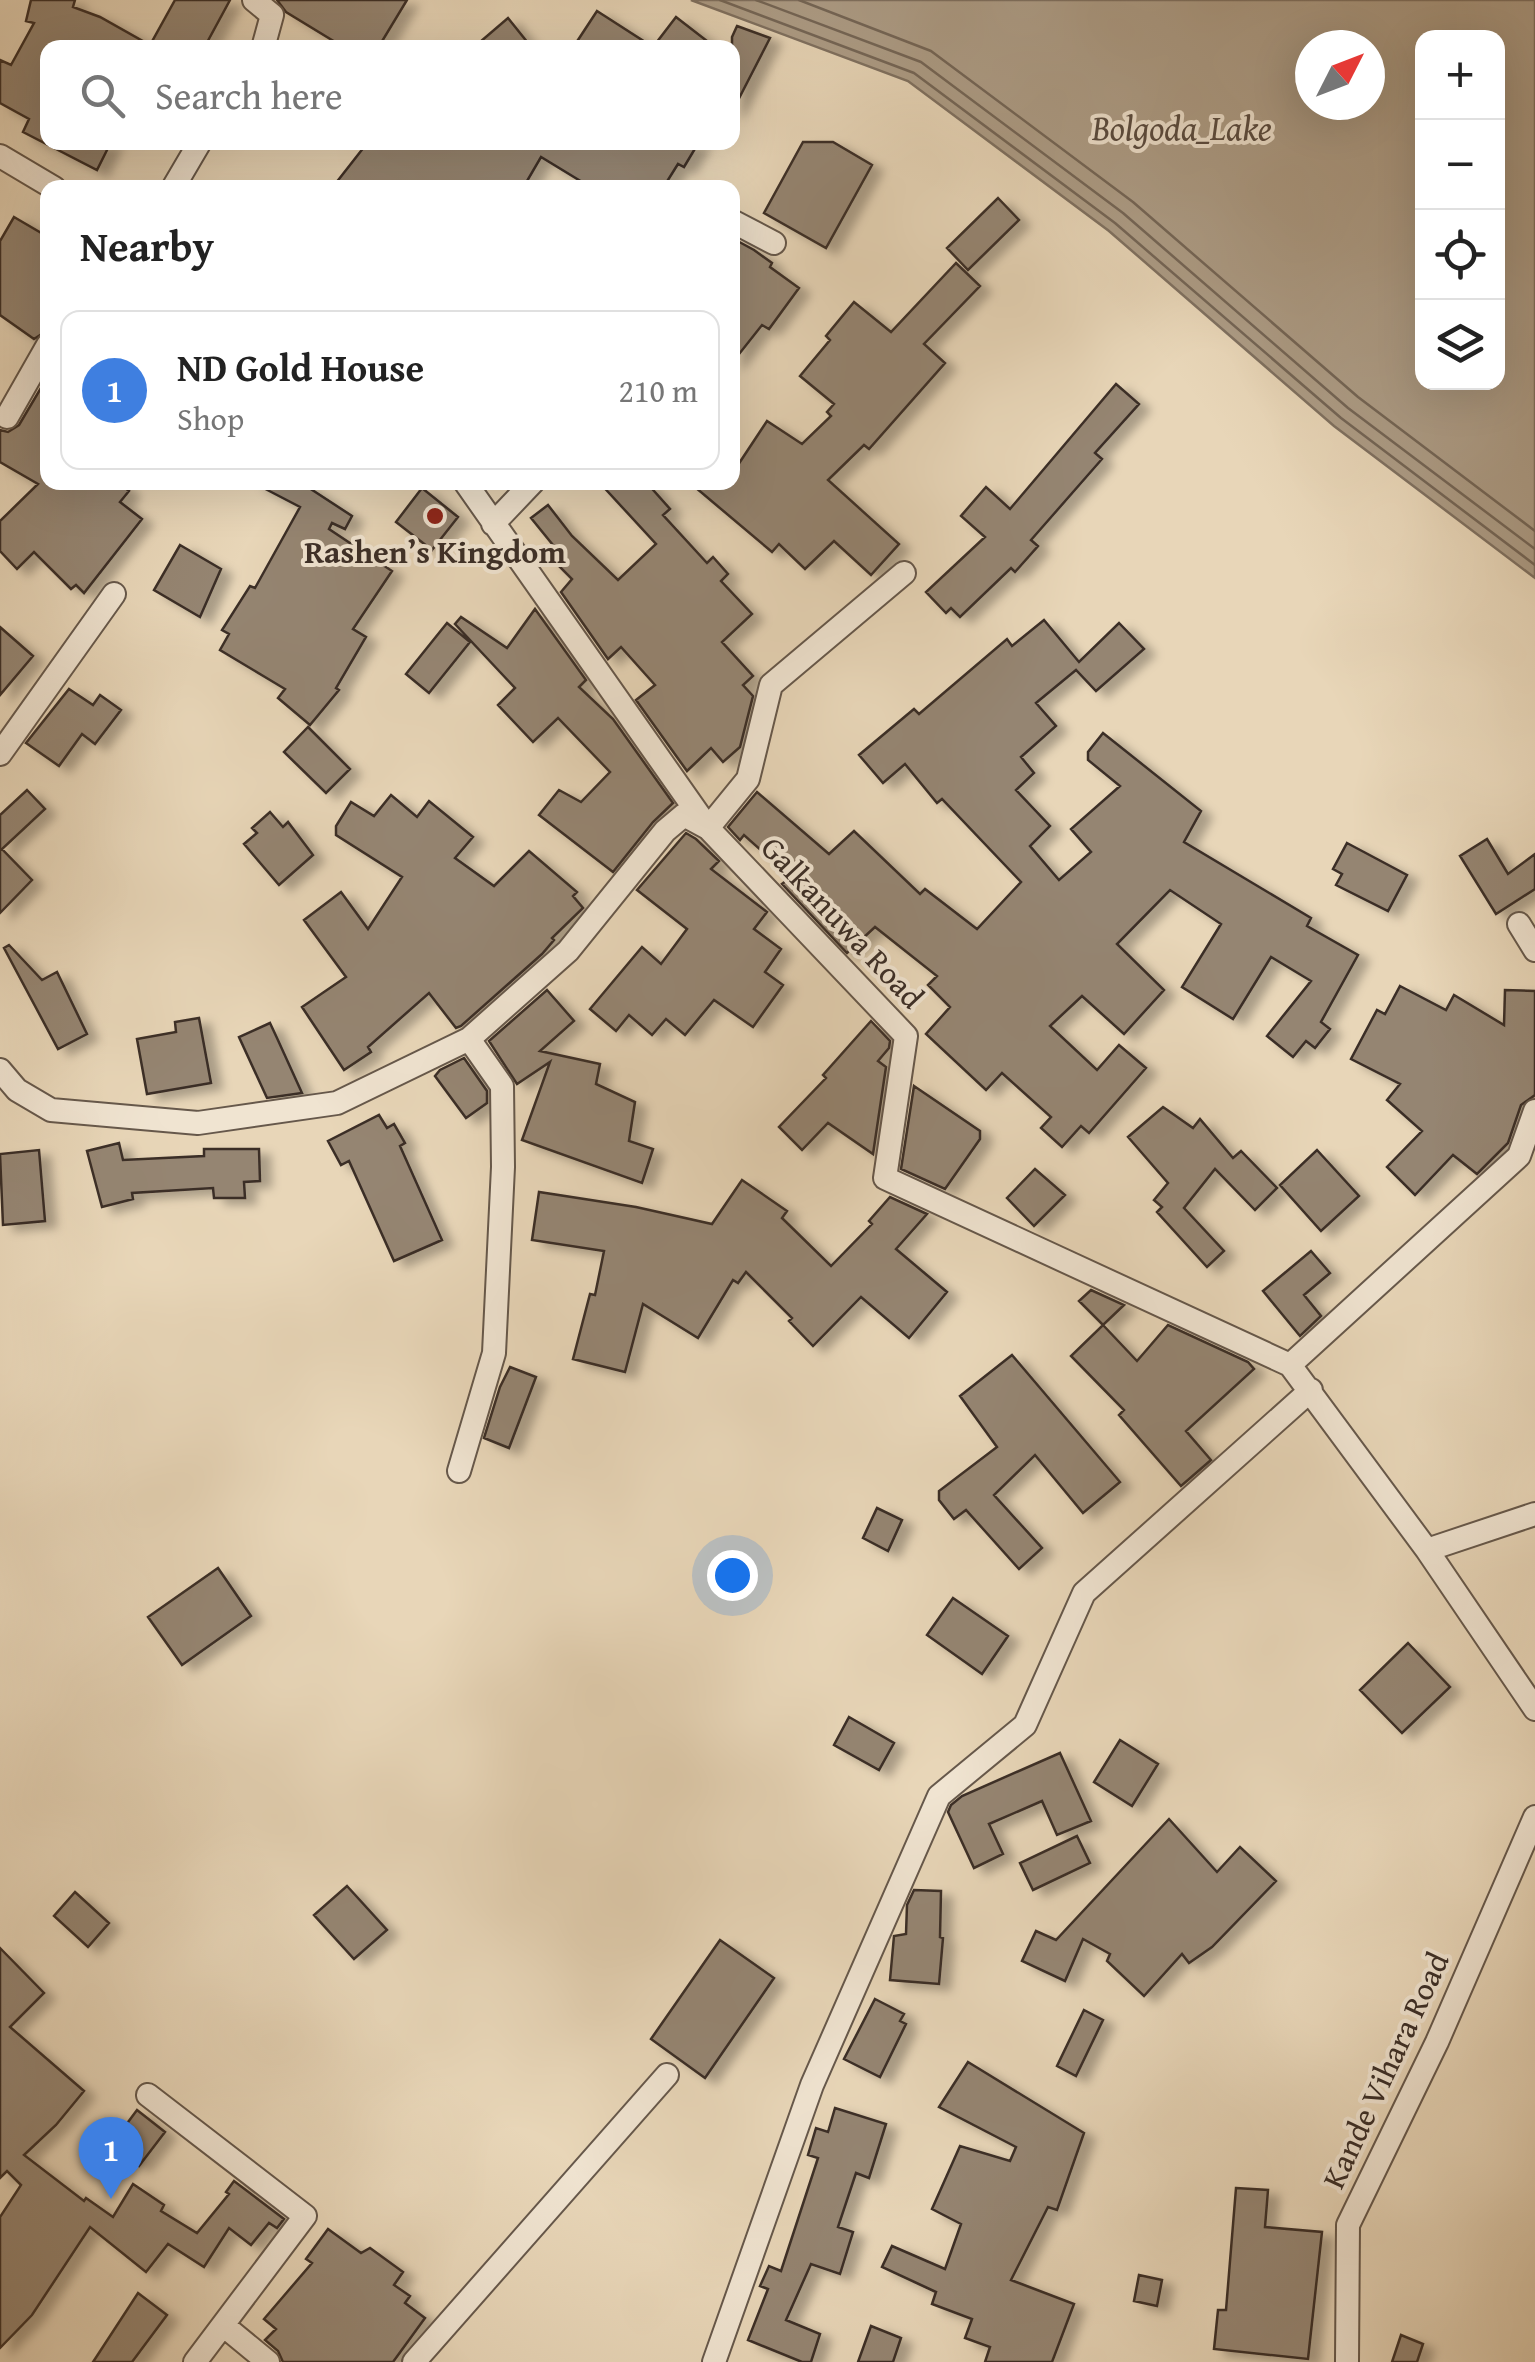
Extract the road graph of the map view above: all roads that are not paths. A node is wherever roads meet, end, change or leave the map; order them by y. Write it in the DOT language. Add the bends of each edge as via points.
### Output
graph roads {
  1 [pos="254,0"];
  2 [pos="264,40"];
  3 [pos="195,150"];
  4 [pos="0,156"];
  5 [pos="40,180"];
  6 [pos="179,180"];
  7 [pos="740,224"];
  8 [pos="774,243"];
  9 [pos="40,359"];
  10 [pos="7,417"];
  11 [pos="470,490"];
  12 [pos="524,490"];
  13 [pos="492,524"];
  14 [pos="904,573"];
  15 [pos="114,594"];
  16 [pos="0,754"];
  17 [pos="708,828"];
  18 [pos="1519,924"];
  19 [pos="1535,950"];
  20 [pos="469,1039"];
  21 [pos="0,1070"];
  22 [pos="1535,1111"];
  23 [pos="1290,1365"];
  24 [pos="1312,1390"];
  25 [pos="459,1471"];
  26 [pos="1535,1514"];
  27 [pos="1426,1550"];
  28 [pos="1535,1708"];
  29 [pos="1535,1817"];
  30 [pos="667,2075"];
  31 [pos="148,2095"];
  32 [pos="222,2325"];
  33 [pos="195,2362"];
  34 [pos="268,2362"];
  35 [pos="414,2362"];
  36 [pos="714,2362"];
  37 [pos="1348,2362"];
  1 -- 2 [label="street" via="272,15"];
  3 -- 6 [label="street"];
  4 -- 5 [label="street"];
  7 -- 8 [label="street"];
  9 -- 10 [label="street"];
  11 -- 13 [label="street"];
  12 -- 13 [label="street"];
  13 -- 17 [label="street"];
  14 -- 17 [label="street" via="771,685 748,780"];
  15 -- 16 [label="street"];
  17 -- 20 [label="street" via="684,815 665,831 568,952"];
  17 -- 23 [label="street, Galkanuwa Road" via="906,1036 885,1178"];
  18 -- 19 [label="street"];
  20 -- 21 [label="street" via="336,1103 198,1123 51,1110 17,1090"];
  20 -- 25 [label="street" via="502,1086 503,1183 494,1353"];
  22 -- 23 [label="street" via="1520,1156"];
  23 -- 24 [label="street, Galkanuwa Road"];
  24 -- 27 [label="street, Galkanuwa Road"];
  24 -- 36 [label="street" via="1084,1592 1025,1724 939,1796 812,2086"];
  26 -- 27 [label="street"];
  27 -- 28 [label="street"];
  29 -- 37 [label="street, Kande Vihara Road" via="1348,2225"];
  30 -- 35 [label="street"];
  31 -- 32 [label="street" via="305,2216"];
  32 -- 33 [label="street"];
  32 -- 34 [label="street"];
}
